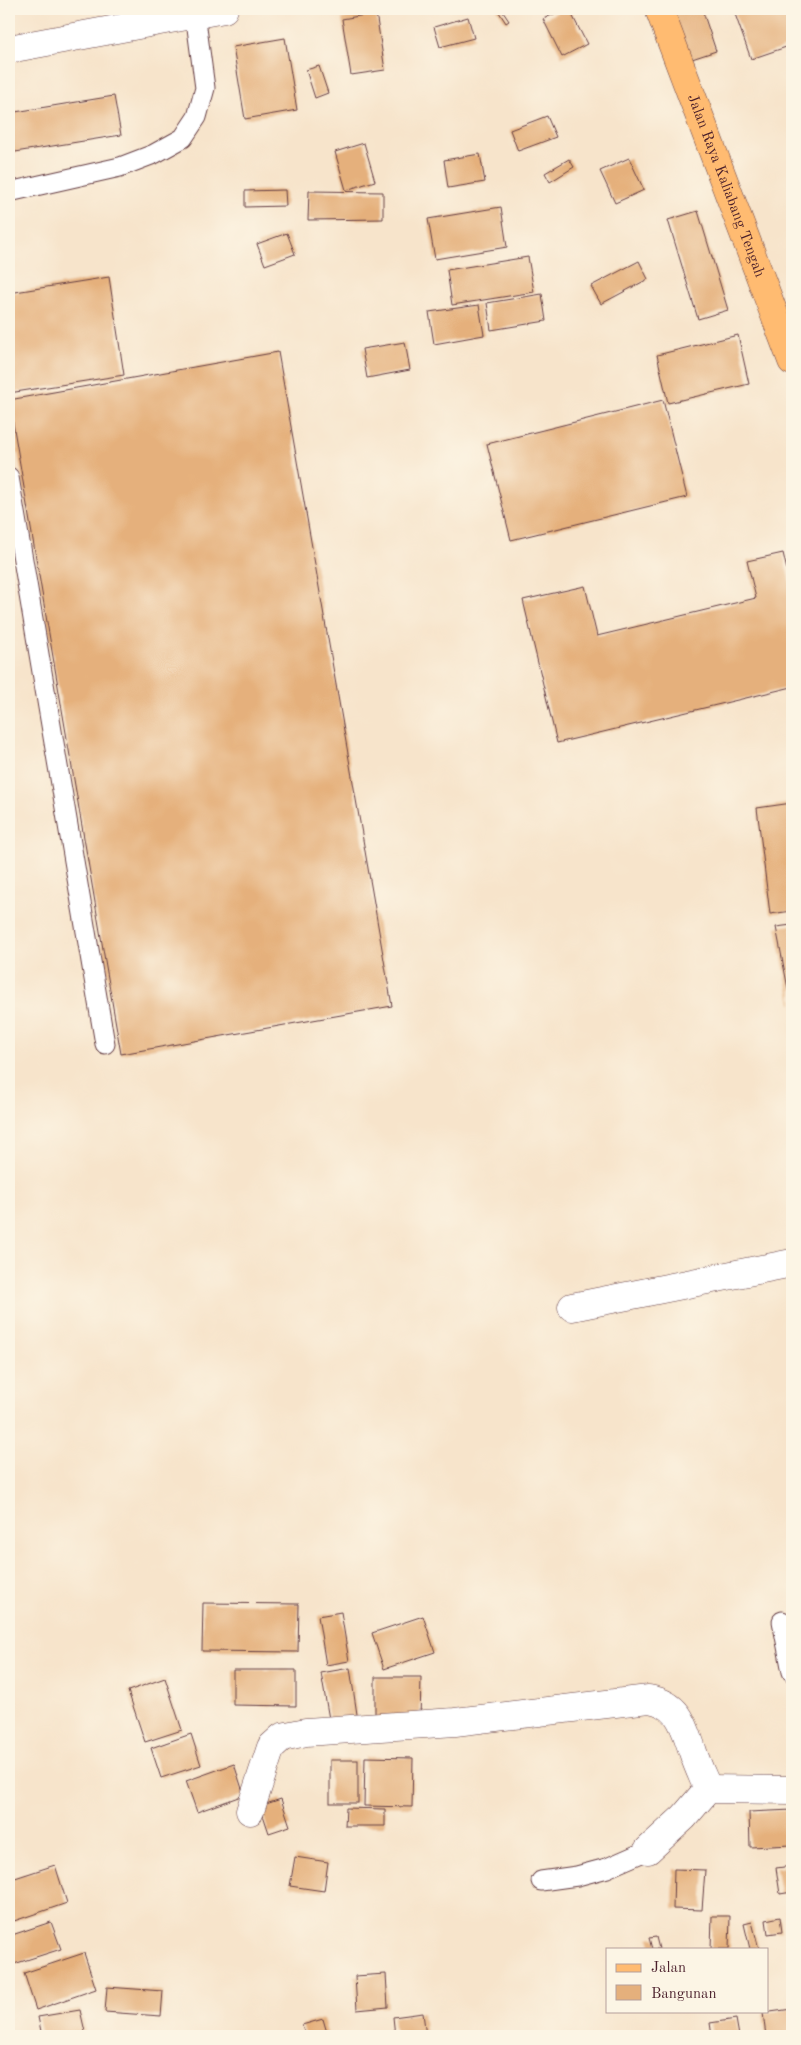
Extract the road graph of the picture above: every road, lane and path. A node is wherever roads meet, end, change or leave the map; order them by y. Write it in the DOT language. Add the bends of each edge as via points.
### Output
graph roads {
  1 [pos="224,9"];
  2 [pos="660,9"];
  3 [pos="195,14"];
  4 [pos="9,49"];
  5 [pos="9,192"];
  6 [pos="792,361"];
  7 [pos="9,477"];
  8 [pos="105,1044"];
  9 [pos="792,1263"];
  10 [pos="572,1307"];
  11 [pos="782,1621"];
  12 [pos="792,1672"];
  13 [pos="708,1789"];
  14 [pos="792,1790"];
  15 [pos="250,1810"];
  16 [pos="648,1850"];
  17 [pos="541,1881"];
  1 -- 3 [label="street"];
  2 -- 6 [label="main road, Jalan Raya Kaliabang Tengah"];
  3 -- 4 [label="street"];
  3 -- 5 [label="lane" via="205,88 197,117 183,138 120,167"];
  7 -- 8 [label="lane"];
  9 -- 10 [label="street"];
  11 -- 12 [label="lane"];
  13 -- 14 [label="street"];
  13 -- 15 [label="street" via="682,1720 660,1701 642,1699 455,1722 306,1732 282,1737 271,1747"];
  13 -- 16 [label="street" via="684,1817"];
  16 -- 17 [label="lane" via="607,1868"];
}
